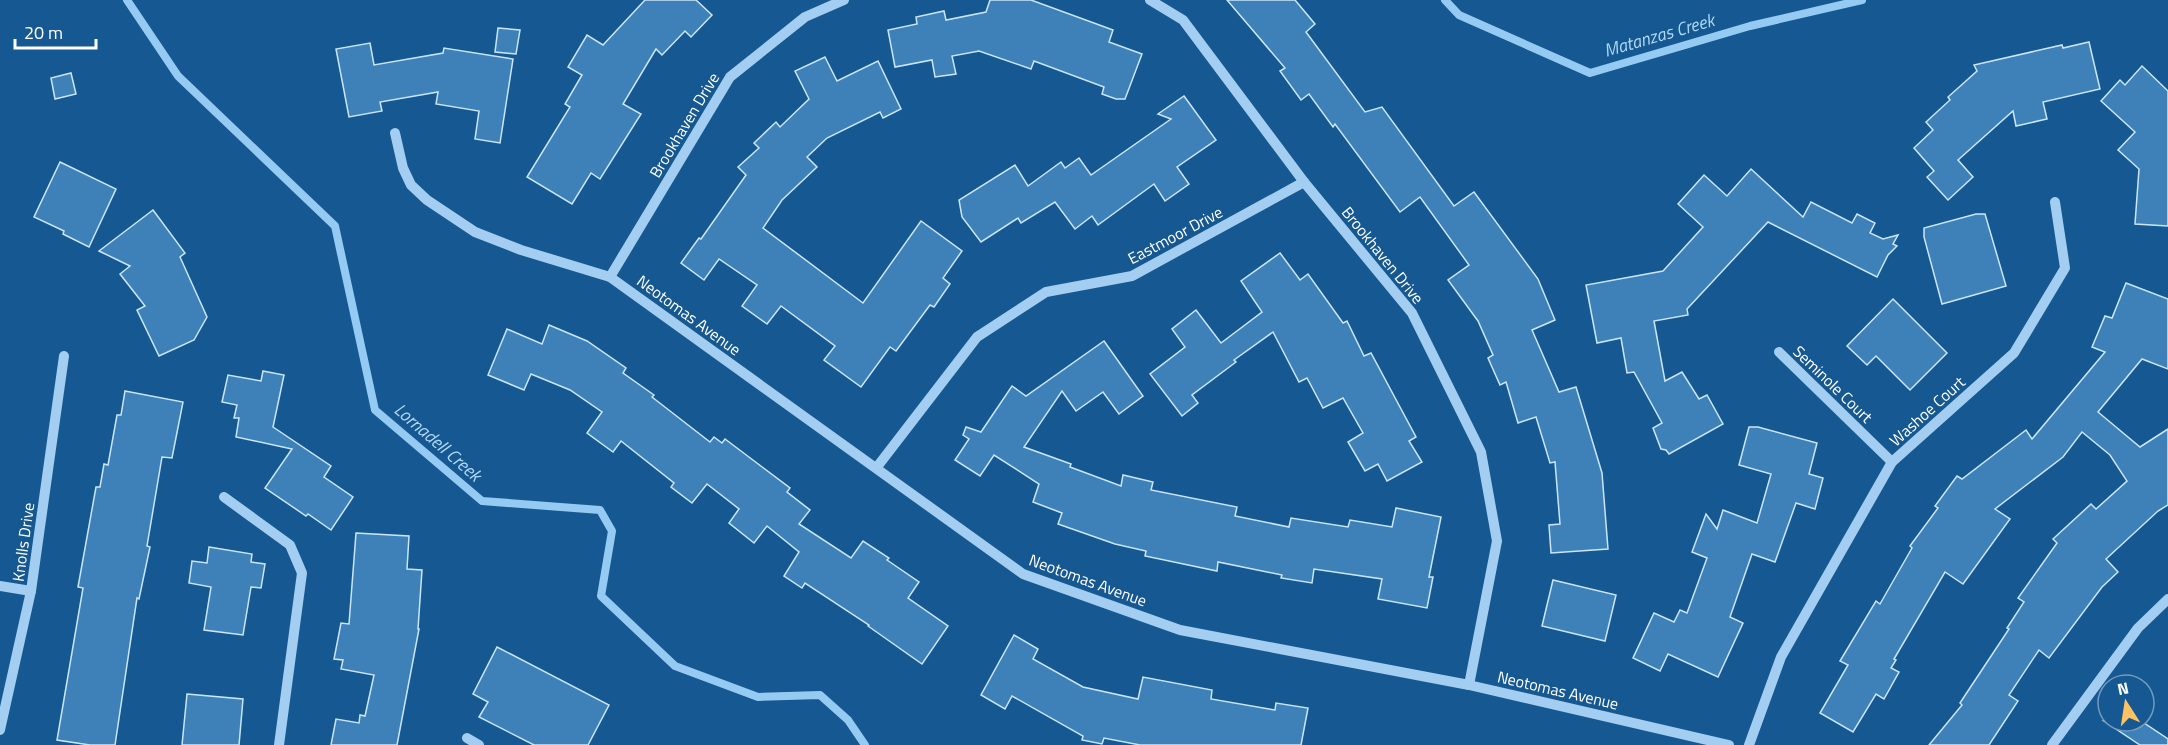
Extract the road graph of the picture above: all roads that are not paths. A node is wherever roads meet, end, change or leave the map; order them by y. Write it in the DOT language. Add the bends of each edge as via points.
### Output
graph roads {
  1 [pos="844,0"];
  2 [pos="1150,0"];
  3 [pos="394,133"];
  4 [pos="1304,182"];
  5 [pos="2055,202"];
  6 [pos="610,277"];
  7 [pos="1779,352"];
  8 [pos="64,356"];
  9 [pos="1892,462"];
  10 [pos="877,467"];
  11 [pos="224,497"];
  12 [pos="0,586"];
  13 [pos="31,591"];
  14 [pos="2168,599"];
  15 [pos="1469,685"];
  16 [pos="0,730"];
  17 [pos="467,738"];
  18 [pos="279,745"];
  19 [pos="479,745"];
  20 [pos="1729,745"];
  21 [pos="1749,745"];
  22 [pos="2052,745"];
  1 -- 6 [label="street, Brookhaven Drive" via="806,17 730,77"];
  2 -- 4 [label="street, Brookhaven Drive" via="1183,20"];
  3 -- 6 [label="street, Neotomas Avenue" via="411,185 475,232"];
  4 -- 10 [label="street, Eastmoor Drive" via="1132,276 1046,292 977,337"];
  4 -- 15 [label="street, Brookhaven Drive" via="1412,313 1481,452 1497,541"];
  5 -- 9 [label="street, Washoe Court" via="2065,268 2014,353"];
  6 -- 10 [label="street, Neotomas Avenue"];
  7 -- 9 [label="street, Seminole Court"];
  8 -- 13 [label="street, Knolls Drive"];
  9 -- 21 [label="street, Washoe Court" via="1781,657"];
  10 -- 15 [label="street, Neotomas Avenue" via="1023,574 1180,630"];
  11 -- 18 [label="street" via="290,545 302,573"];
  12 -- 13 [label="street"];
  13 -- 16 [label="street, Knolls Drive"];
  14 -- 22 [label="street" via="2138,628"];
  15 -- 20 [label="street, Neotomas Avenue"];
  17 -- 19 [label="street"];
}
